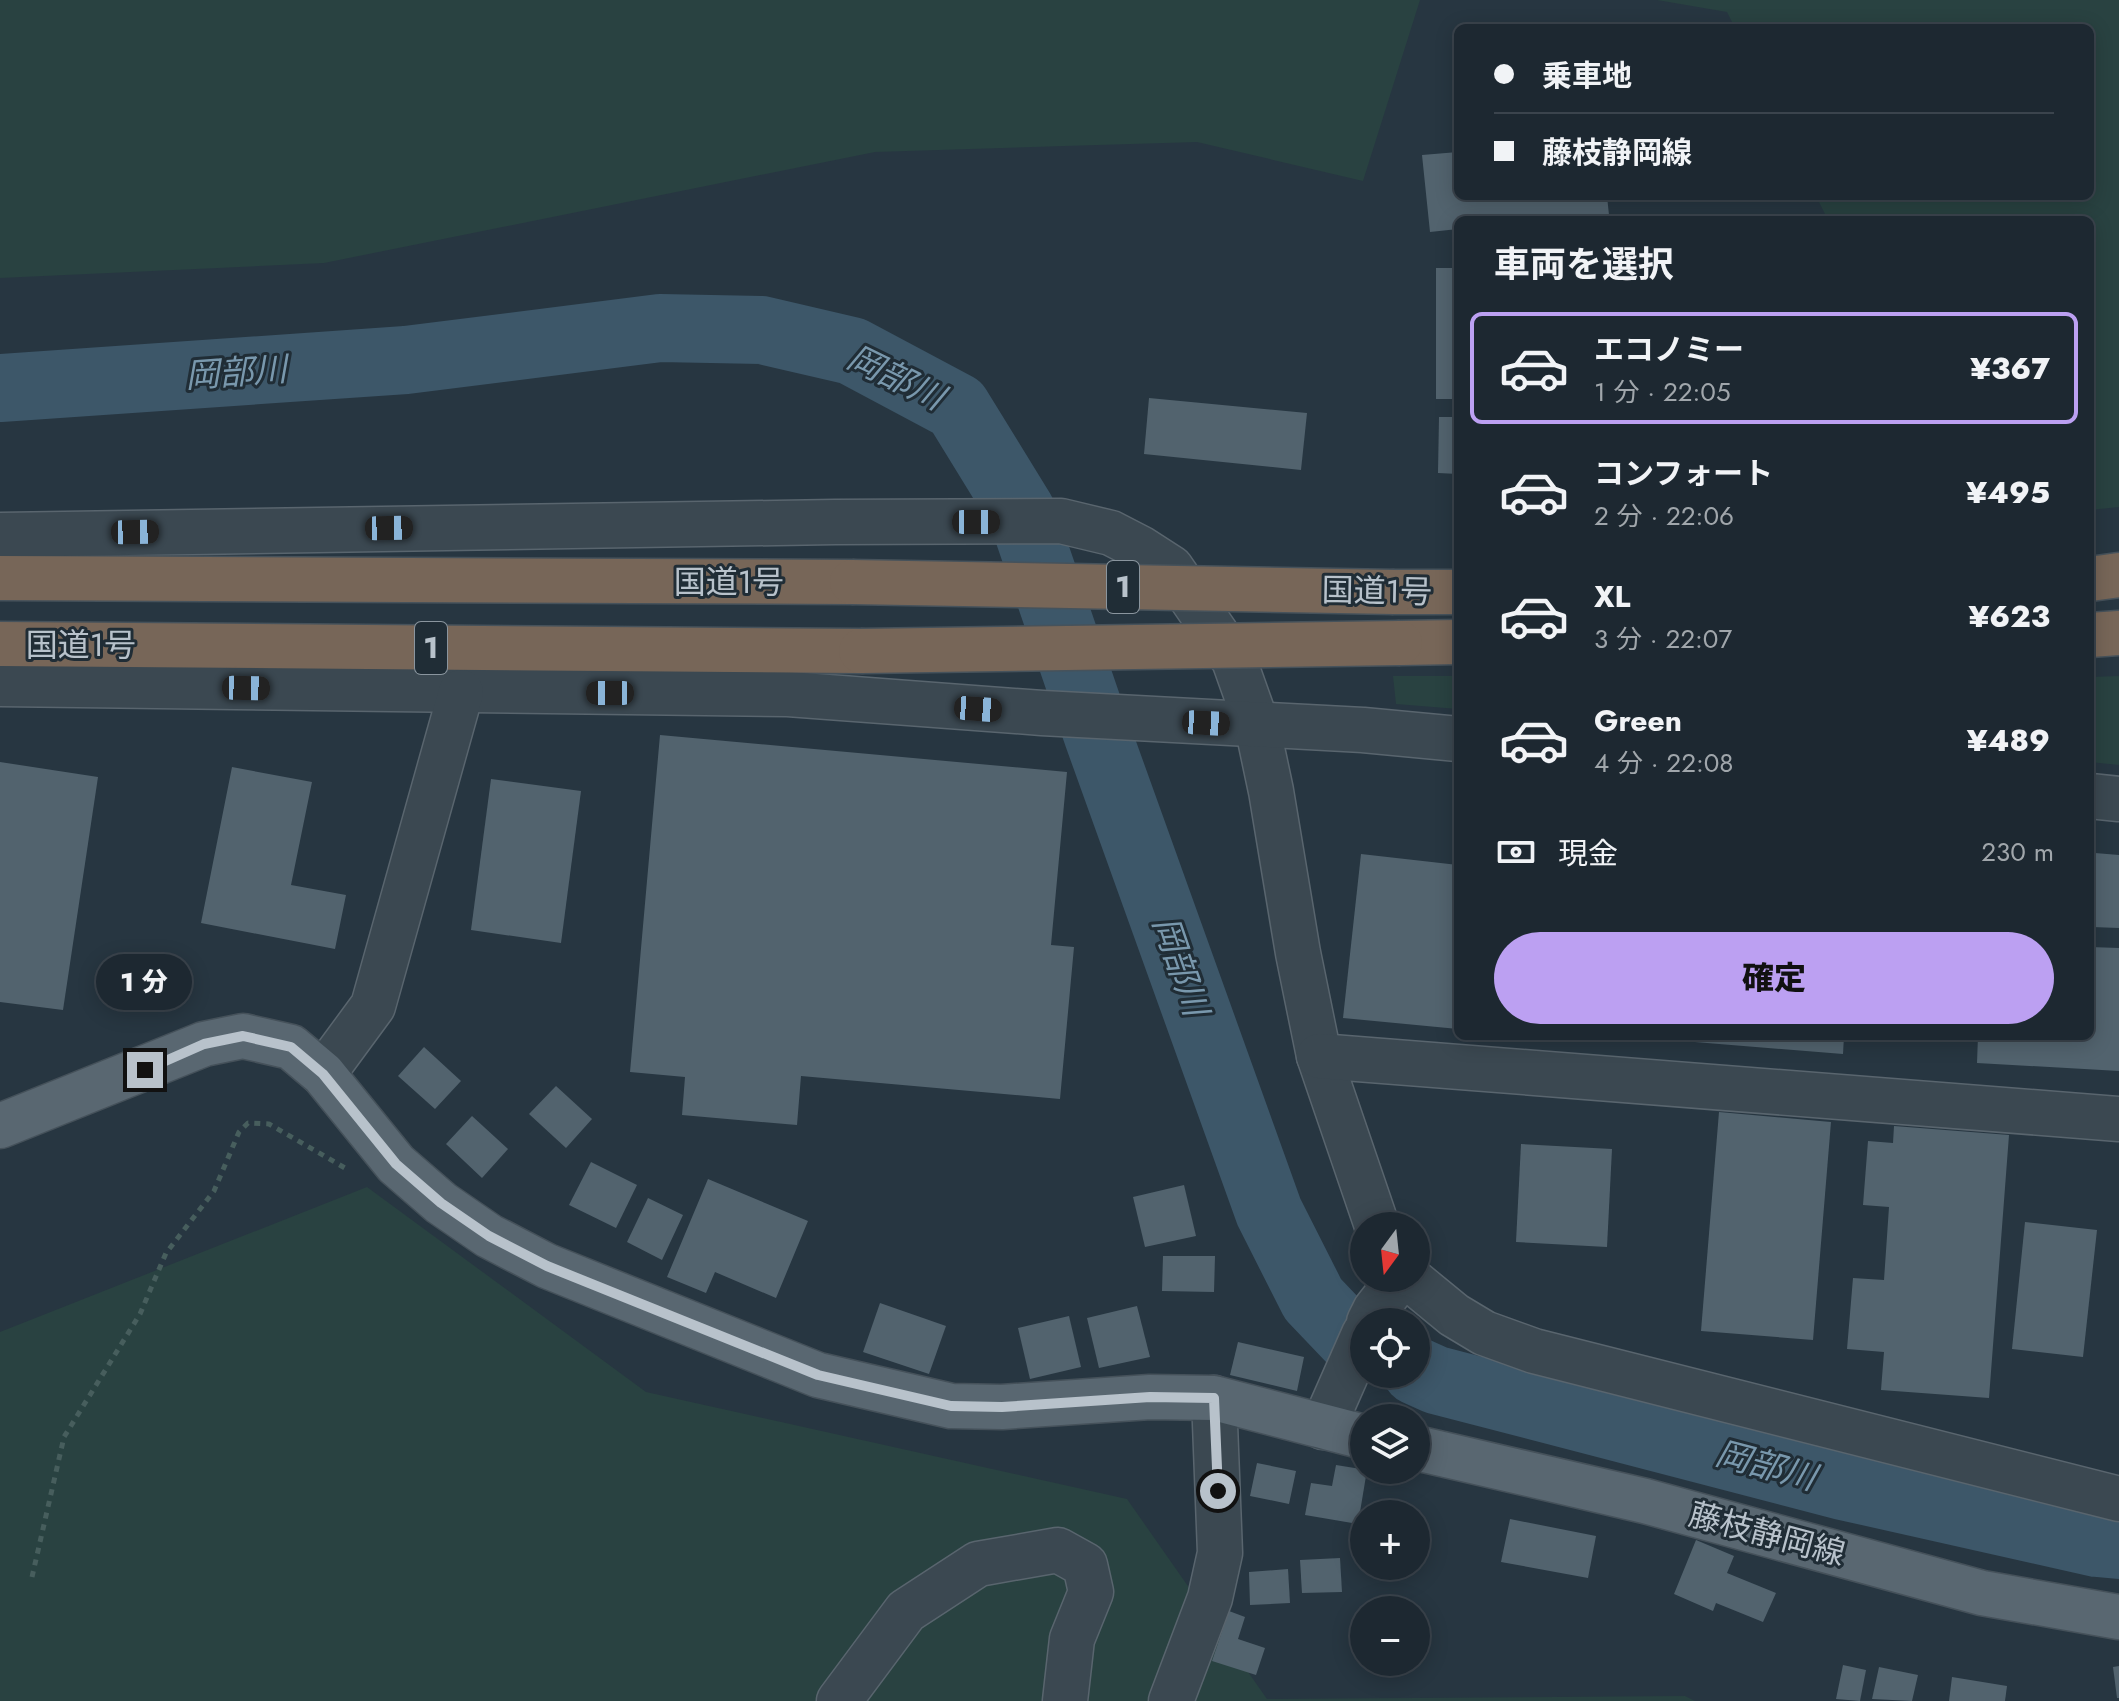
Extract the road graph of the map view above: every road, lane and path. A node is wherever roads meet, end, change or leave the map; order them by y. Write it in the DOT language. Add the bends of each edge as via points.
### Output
graph roads {
  1 [pos="0,535"];
  2 [pos="2119,575"];
  3 [pos="0,578"];
  4 [pos="2094,578"];
  5 [pos="1454,592"];
  6 [pos="2119,633"];
  7 [pos="2094,635"];
  8 [pos="1454,642"];
  9 [pos="0,644"];
  10 [pos="0,684"];
  11 [pos="461,692"];
  12 [pos="1257,725"];
  13 [pos="1454,739"];
  14 [pos="2094,796"];
  15 [pos="2119,799"];
  16 [pos="1319,1056"];
  17 [pos="323,1074"];
  18 [pos="2119,1119"];
  19 [pos="0,1126"];
  20 [pos="396,1164"];
  21 [pos="1372,1212"];
  22 [pos="1426,1292"];
  23 [pos="1352,1388"];
  24 [pos="1214,1398"];
  25 [pos="1342,1418"];
  26 [pos="1430,1451"];
  27 [pos="2119,1499"];
  28 [pos="32,1577"];
  29 [pos="2119,1617"];
  30 [pos="839,1701"];
  31 [pos="1065,1701"];
  32 [pos="1171,1701"];
  1 -- 12 [label="street" via="1061,521 1111,533 1171,568 1234,660"];
  2 -- 4 [label="highway"];
  3 -- 5 [label="highway, 国道1号 / 1, bridge" via="852,582"];
  6 -- 7 [label="highway"];
  8 -- 9 [label="highway, 国道1号 / 1, bridge" via="861,651"];
  10 -- 11 [label="street"];
  11 -- 12 [label="street" via="788,694"];
  11 -- 17 [label="street" via="373,1006"];
  12 -- 13 [label="street"];
  12 -- 16 [label="street"];
  14 -- 15 [label="street"];
  16 -- 18 [label="street"];
  16 -- 21 [label="street"];
  17 -- 19 [label="main road" via="291,1047 243,1036 204,1044"];
  17 -- 20 [label="main road"];
  20 -- 24 [label="main road" via="489,1236 547,1266 818,1375 951,1406"];
  20 -- 28 [label="path" via="365,1174 344,1168 269,1124 248,1123 239,1132 214,1191 166,1253 140,1314 64,1437"];
  22 -- 27 [label="street" via="1484,1333 1534,1351"];
  23 -- 25 [label="street"];
  24 -- 25 [label="main road"];
  24 -- 32 [label="street" via="1220,1553 1210,1598"];
  26 -- 29 [label="main road, 藤枝静岡線" via="1645,1501 1982,1593"];
  30 -- 31 [label="street" via="906,1611 978,1564 1058,1550 1085,1565 1091,1592 1072,1639"];
}
